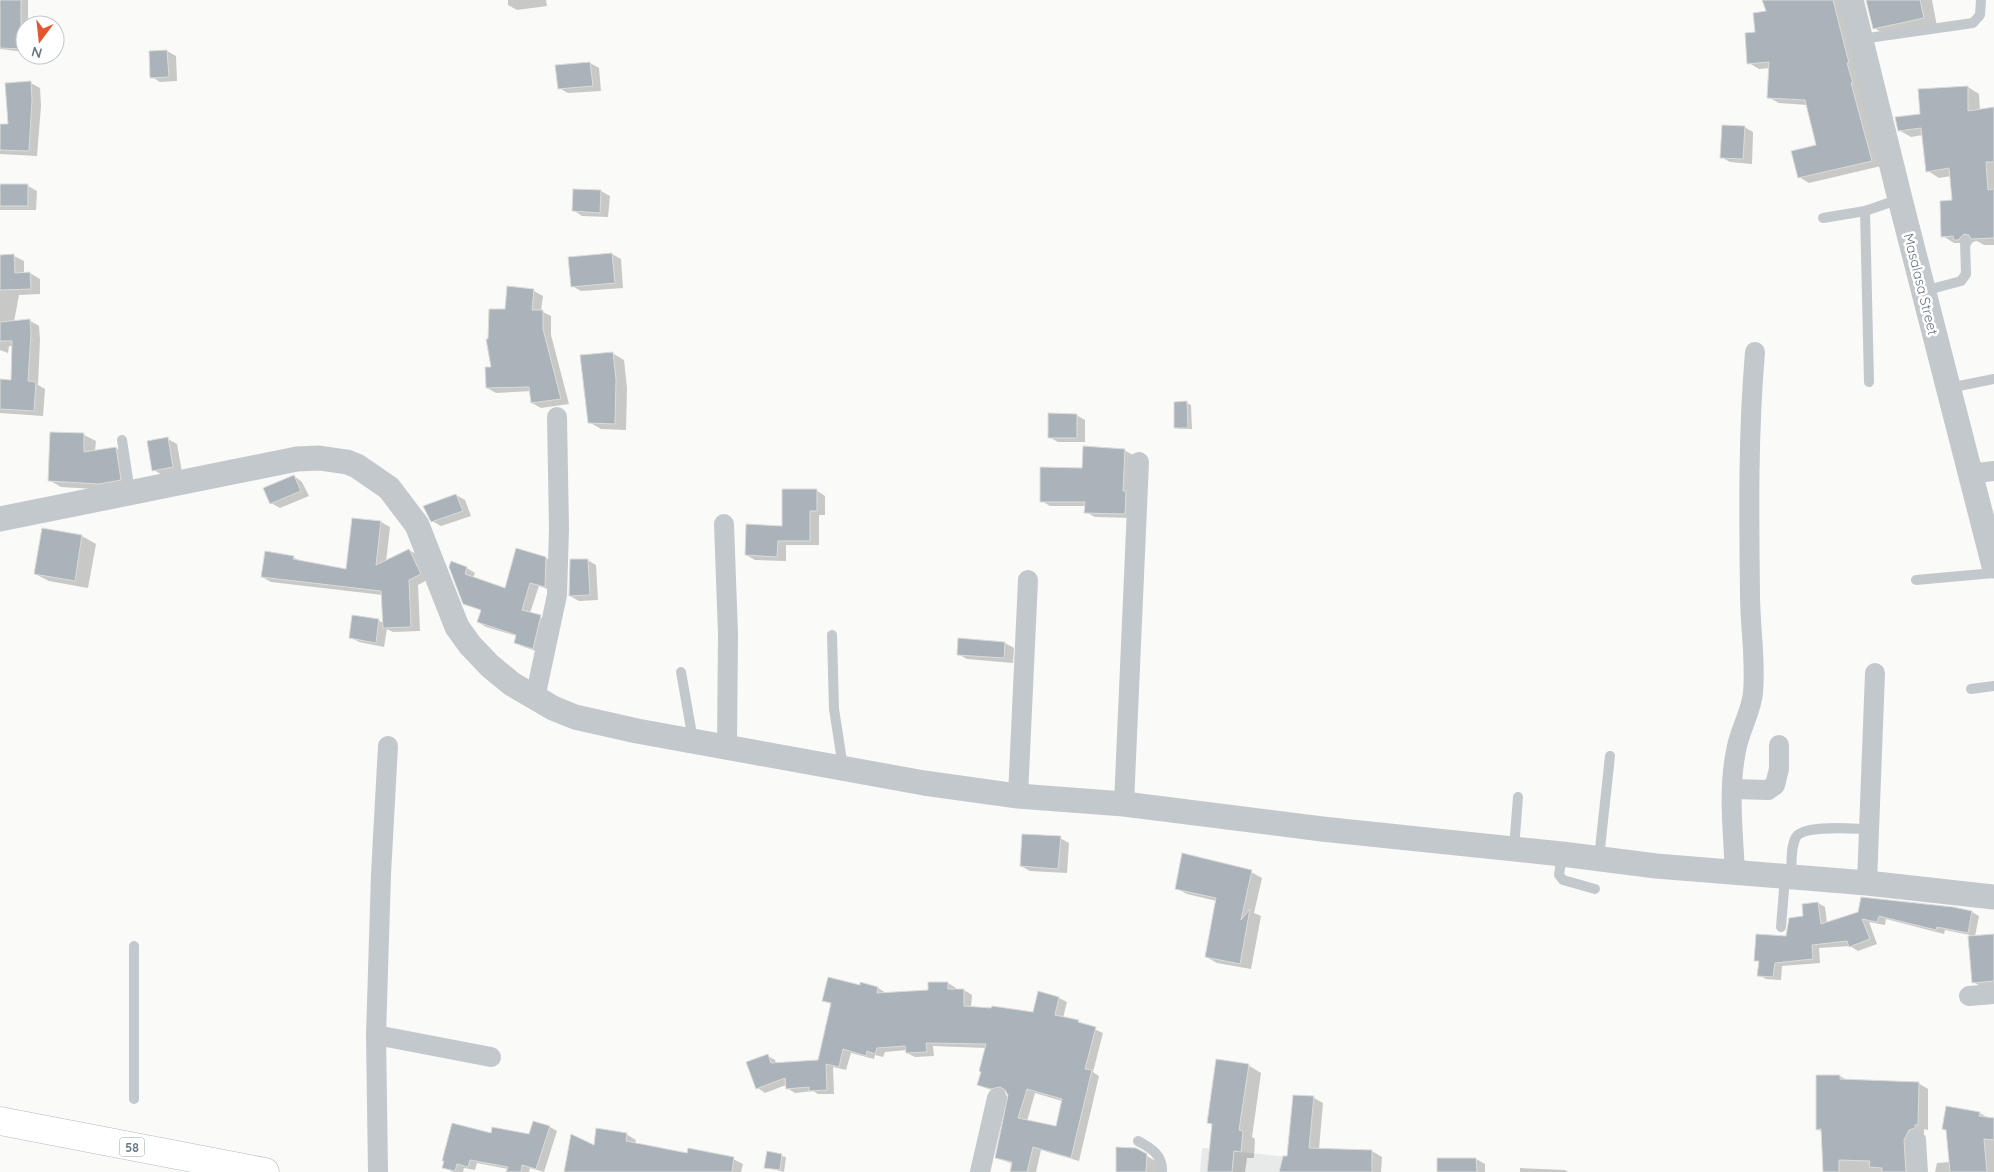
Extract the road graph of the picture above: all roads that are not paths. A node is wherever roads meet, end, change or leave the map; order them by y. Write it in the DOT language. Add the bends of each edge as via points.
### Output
graph roads {
  1 [pos="1851,0"];
  2 [pos="1980,0"];
  3 [pos="1860,39"];
  4 [pos="1900,199"];
  5 [pos="1865,211"];
  6 [pos="1823,218"];
  7 [pos="1965,241"];
  8 [pos="1923,291"];
  9 [pos="1755,352"];
  10 [pos="1994,379"];
  11 [pos="1869,382"];
  12 [pos="1948,389"];
  13 [pos="557,417"];
  14 [pos="122,440"];
  15 [pos="1139,462"];
  16 [pos="1994,471"];
  17 [pos="1970,474"];
  18 [pos="130,493"];
  19 [pos="0,519"];
  20 [pos="724,524"];
  21 [pos="1994,566"];
  22 [pos="1994,573"];
  23 [pos="1028,580"];
  24 [pos="1916,580"];
  25 [pos="832,635"];
  26 [pos="681,672"];
  27 [pos="1876,673"];
  28 [pos="1994,686"];
  29 [pos="1971,689"];
  30 [pos="535,698"];
  31 [pos="694,740"];
  32 [pos="1779,745"];
  33 [pos="388,746"];
  34 [pos="727,746"];
  35 [pos="1610,756"];
  36 [pos="843,768"];
  37 [pos="1733,790"];
  38 [pos="1018,796"];
  39 [pos="1518,797"];
  40 [pos="1124,804"];
  41 [pos="1869,829"];
  42 [pos="1514,849"];
  43 [pos="1562,854"];
  44 [pos="1599,858"];
  45 [pos="1735,872"];
  46 [pos="1788,876"];
  47 [pos="1867,883"];
  48 [pos="1595,889"];
  49 [pos="1994,897"];
  50 [pos="1781,927"];
  51 [pos="134,946"];
  52 [pos="1994,994"];
  53 [pos="1969,996"];
  54 [pos="376,1035"];
  55 [pos="490,1057"];
  56 [pos="996,1098"];
  57 [pos="134,1099"];
  58 [pos="0,1121"];
  59 [pos="1916,1140"];
  60 [pos="1138,1142"];
  61 [pos="265,1172"];
  62 [pos="378,1172"];
  63 [pos="980,1172"];
  64 [pos="1162,1172"];
  65 [pos="1918,1172"];
  1 -- 3 [label="street, Masalasa Street"];
  2 -- 3 [label="lane" via="1980,15 1973,23"];
  3 -- 4 [label="street, Masalasa Street"];
  4 -- 5 [label="lane"];
  4 -- 8 [label="street, Masalasa Street"];
  5 -- 6 [label="lane"];
  5 -- 11 [label="lane"];
  7 -- 8 [label="lane" via="1966,274 1961,281"];
  8 -- 12 [label="street, Masalasa Street"];
  9 -- 37 [label="street" via="1749,440 1753,693 1736,749"];
  10 -- 12 [label="lane"];
  12 -- 17 [label="street, Masalasa Street"];
  13 -- 30 [label="street" via="557,595"];
  14 -- 18 [label="lane"];
  15 -- 40 [label="street"];
  16 -- 17 [label="street"];
  17 -- 21 [label="street, Masalasa Street"];
  18 -- 19 [label="street"];
  18 -- 30 [label="street" via="306,457 335,459 357,466 390,488 412,516 457,627 498,674"];
  20 -- 34 [label="street" via="728,634"];
  22 -- 24 [label="lane"];
  23 -- 38 [label="street"];
  25 -- 36 [label="lane" via="834,709"];
  26 -- 31 [label="lane"];
  27 -- 41 [label="street"];
  28 -- 29 [label="lane"];
  30 -- 31 [label="street" via="576,717"];
  31 -- 34 [label="street"];
  32 -- 37 [label="street" via="1775,785 1768,790"];
  33 -- 54 [label="street"];
  34 -- 36 [label="street"];
  35 -- 44 [label="lane"];
  36 -- 38 [label="street"];
  37 -- 45 [label="street"];
  38 -- 40 [label="street"];
  39 -- 42 [label="lane"];
  40 -- 42 [label="street"];
  41 -- 46 [label="lane" via="1817,829 1797,835"];
  41 -- 47 [label="street"];
  42 -- 43 [label="street"];
  43 -- 44 [label="street"];
  43 -- 48 [label="lane" via="1559,874 1564,880"];
  44 -- 45 [label="street"];
  45 -- 46 [label="street"];
  46 -- 47 [label="street"];
  46 -- 50 [label="lane"];
  47 -- 49 [label="street"];
  51 -- 57 [label="lane"];
  52 -- 53 [label="street"];
  54 -- 55 [label="street"];
  54 -- 62 [label="street"];
  56 -- 63 [label="street"];
  58 -- 61 [label="highway, 58"];
  59 -- 65 [label="street"];
  60 -- 64 [label="lane" via="1152,1149 1160,1159"];
}
